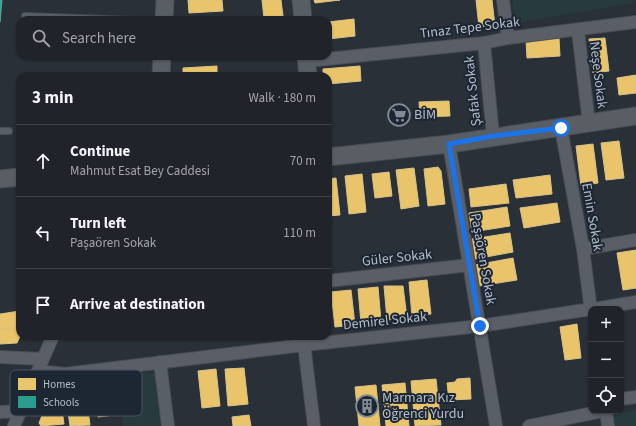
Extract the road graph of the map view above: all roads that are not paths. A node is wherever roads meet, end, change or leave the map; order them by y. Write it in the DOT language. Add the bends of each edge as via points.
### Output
graph roads {
  1 [pos="165,0"];
  2 [pos="301,0"];
  3 [pos="503,0"];
  4 [pos="164,16"];
  5 [pos="303,16"];
  6 [pos="636,22"];
  7 [pos="578,31"];
  8 [pos="508,38"];
  9 [pos="484,44"];
  10 [pos="162,60"];
  11 [pos="307,64"];
  12 [pos="161,72"];
  13 [pos="636,116"];
  14 [pos="590,124"];
  15 [pos="561,128"];
  16 [pos="0,131"];
  17 [pos="9,131"];
  18 [pos="493,136"];
  19 [pos="449,144"];
  20 [pos="332,157"];
  21 [pos="16,177"];
  22 [pos="0,179"];
  23 [pos="636,240"];
  24 [pos="583,249"];
  25 [pos="469,265"];
  26 [pos="332,281"];
  27 [pos="636,302"];
  28 [pos="590,306"];
  29 [pos="612,306"];
  30 [pos="588,310"];
  31 [pos="480,326"];
  32 [pos="332,338"];
  33 [pos="51,340"];
  34 [pos="304,340"];
  35 [pos="0,357"];
  36 [pos="43,359"];
  37 [pos="160,362"];
  38 [pos="38,370"];
  39 [pos="97,370"];
  40 [pos="636,397"];
  41 [pos="624,399"];
  42 [pos="0,412"];
  43 [pos="10,412"];
  44 [pos="588,414"];
  45 [pos="606,414"];
  46 [pos="19,416"];
  47 [pos="14,426"];
  48 [pos="168,426"];
  49 [pos="314,426"];
  50 [pos="496,426"];
  51 [pos="529,426"];
  52 [pos="608,426"];
  1 -- 4 [label="main road"];
  2 -- 5 [label="main road"];
  3 -- 8 [label="street"];
  6 -- 7 [label="street, Tınaz Tepe Sokak"];
  7 -- 8 [label="street, Tınaz Tepe Sokak"];
  7 -- 14 [label="street, Neşe Sokak"];
  8 -- 9 [label="street, Tınaz Tepe Sokak"];
  9 -- 11 [label="street, Tınaz Tepe Sokak"];
  9 -- 18 [label="street, Şafak Sokak"];
  10 -- 12 [label="main road"];
  13 -- 14 [label="main road"];
  14 -- 15 [label="main road"];
  15 -- 18 [label="main road"];
  15 -- 24 [label="street, Emin Sokak"];
  16 -- 17 [label="lane"];
  18 -- 19 [label="main road"];
  19 -- 20 [label="main road"];
  19 -- 25 [label="street, Paşaören Sokak"];
  21 -- 22 [label="main road"];
  23 -- 24 [label="street"];
  24 -- 28 [label="street, Emin Sokak"];
  25 -- 26 [label="street, Güler Sokak"];
  25 -- 31 [label="street, Paşaören Sokak"];
  27 -- 29 [label="street"];
  30 -- 31 [label="street, Demirel Sokak"];
  31 -- 32 [label="street, Demirel Sokak"];
  31 -- 50 [label="street, Paşaören Sokak"];
  33 -- 36 [label="street"];
  34 -- 37 [label="street, Demirel Sokak"];
  34 -- 49 [label="street"];
  35 -- 36 [label="street"];
  36 -- 38 [label="street"];
  37 -- 39 [label="street, Demirel Sokak"];
  37 -- 48 [label="street"];
  40 -- 41 [label="street"];
  42 -- 43 [label="street"];
  44 -- 51 [label="street"];
  45 -- 52 [label="street"];
  46 -- 47 [label="street"];
}
